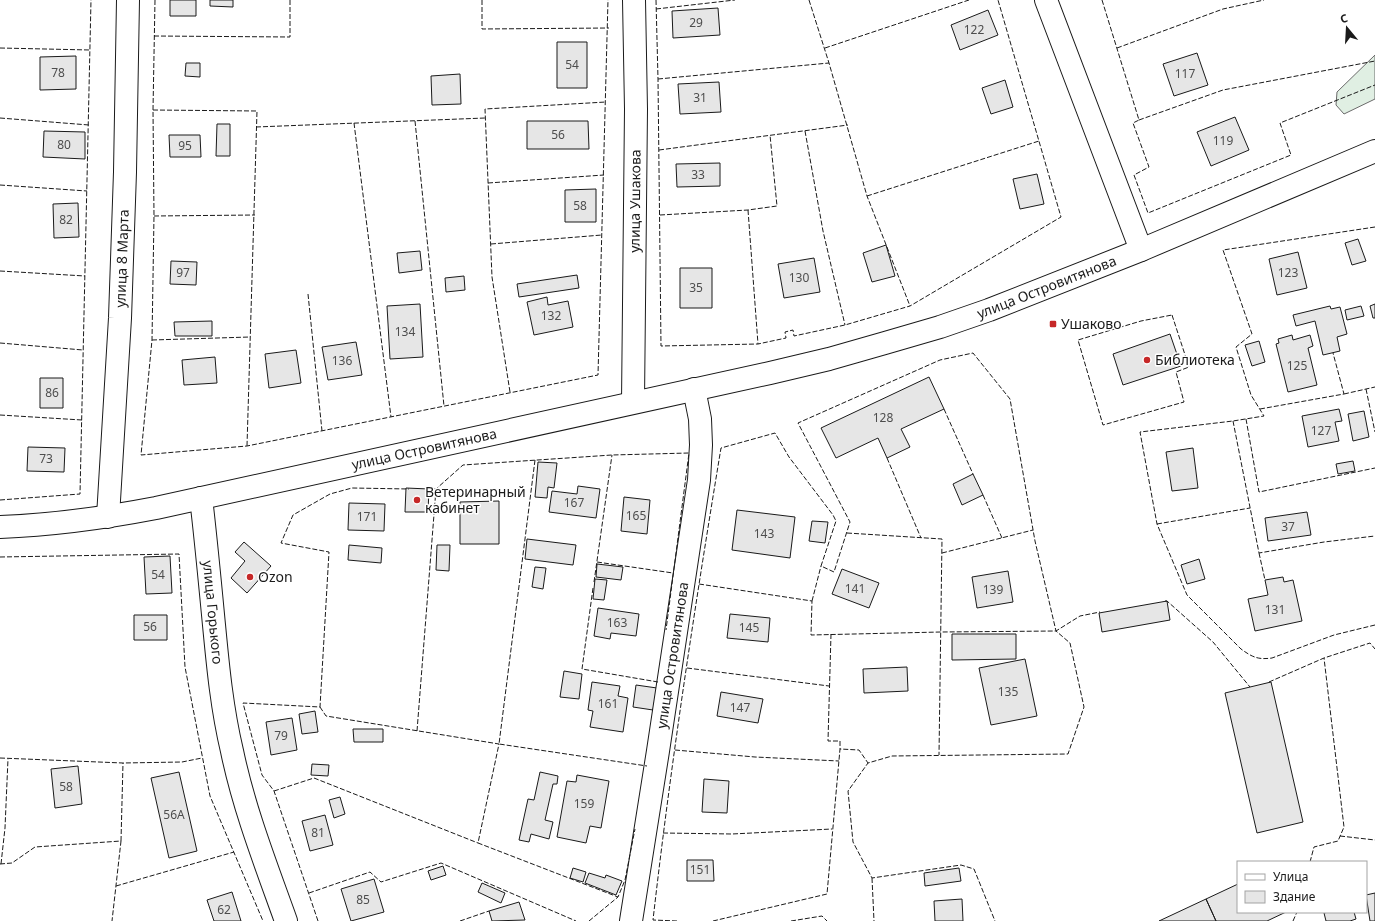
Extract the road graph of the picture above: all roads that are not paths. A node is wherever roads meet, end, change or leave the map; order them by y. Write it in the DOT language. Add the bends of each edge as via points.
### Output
graph roads {
  1 [pos="128,0"];
  2 [pos="634,0"];
  3 [pos="1046,0"];
  4 [pos="1375,151"];
  5 [pos="1141,250"];
  6 [pos="694,389"];
  7 [pos="633,402"];
  8 [pos="201,498"];
  9 [pos="108,517"];
  10 [pos="0,527"];
  11 [pos="286,921"];
  12 [pos="631,921"];
  1 -- 9 [label="street, улица 8 Марта" via="126,172"];
  2 -- 7 [label="street, улица Ушакова" via="636,116"];
  3 -- 5 [label="street"];
  4 -- 5 [label="street, улица Островитянова"];
  5 -- 6 [label="street, улица Островитянова" via="940,327 829,359"];
  6 -- 7 [label="street, улица Островитянова"];
  6 -- 12 [label="street, улица Островитянова" via="700,419 699,480"];
  7 -- 8 [label="street, улица Островитянова"];
  8 -- 9 [label="street"];
  8 -- 11 [label="street, улица Горького" via="218,666 232,751 259,844"];
  9 -- 10 [label="street"];
}
